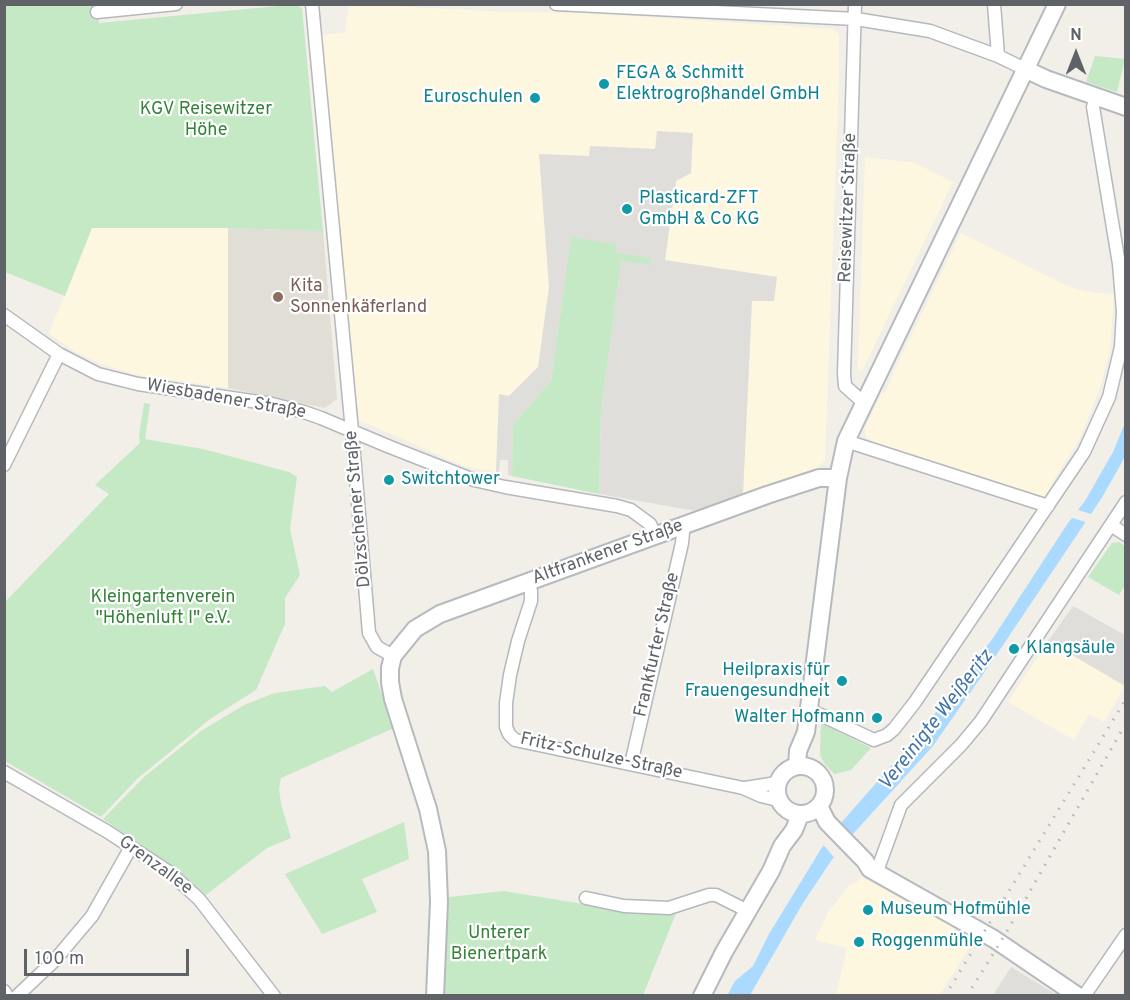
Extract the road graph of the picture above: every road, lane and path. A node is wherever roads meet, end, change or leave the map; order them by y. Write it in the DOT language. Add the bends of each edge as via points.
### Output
graph roads {
  1 [pos="176,4"];
  2 [pos="312,4"];
  3 [pos="556,4"];
  4 [pos="855,4"];
  5 [pos="994,4"];
  6 [pos="1057,4"];
  7 [pos="171,5"];
  8 [pos="731,9"];
  9 [pos="97,12"];
  10 [pos="856,19"];
  11 [pos="998,56"];
  12 [pos="1025,69"];
  13 [pos="1096,96"];
  14 [pos="1119,104"];
  15 [pos="4,315"];
  16 [pos="58,354"];
  17 [pos="864,403"];
  18 [pos="352,431"];
  19 [pos="846,441"];
  20 [pos="4,465"];
  21 [pos="838,478"];
  22 [pos="1125,502"];
  23 [pos="1048,506"];
  24 [pos="1111,525"];
  25 [pos="680,526"];
  26 [pos="655,535"];
  27 [pos="1125,535"];
  28 [pos="528,582"];
  29 [pos="393,656"];
  30 [pos="814,711"];
  31 [pos="631,764"];
  32 [pos="803,767"];
  33 [pos="4,772"];
  34 [pos="801,808"];
  35 [pos="131,847"];
  36 [pos="873,872"];
  37 [pos="586,898"];
  38 [pos="748,911"];
  39 [pos="1125,935"];
  40 [pos="4,991"];
  41 [pos="7,996"];
  42 [pos="17,996"];
  43 [pos="274,996"];
  44 [pos="435,996"];
  45 [pos="702,996"];
  46 [pos="1078,996"];
  47 [pos="1084,996"];
  1 -- 7 [label="street"];
  2 -- 18 [label="street, Dölzschener Straße"];
  3 -- 8 [label="street"];
  4 -- 10 [label="street, Reisewitzer Straße"];
  5 -- 11 [label="street"];
  6 -- 12 [label="street"];
  7 -- 9 [label="street"];
  8 -- 10 [label="street"];
  10 -- 11 [label="street" via="930,31"];
  10 -- 17 [label="street, Reisewitzer Straße" via="844,374 845,386"];
  11 -- 12 [label="street"];
  12 -- 13 [label="street"];
  12 -- 17 [label="street"];
  13 -- 14 [label="street"];
  13 -- 23 [label="street" via="1093,107 1119,264 1121,347 1109,397 1084,453"];
  15 -- 16 [label="street, Wiesbadener Straße"];
  16 -- 18 [label="street, Wiesbadener Straße" via="99,374 138,384 272,404 321,417"];
  16 -- 20 [label="street"];
  17 -- 19 [label="street"];
  18 -- 26 [label="street, Wiesbadener Straße" via="474,480 630,510 650,524"];
  18 -- 29 [label="street, Dölzschener Straße" via="369,633 376,647"];
  19 -- 21 [label="street"];
  19 -- 23 [label="street"];
  21 -- 25 [label="street, Altfrankener Straße" via="819,478"];
  21 -- 30 [label="street"];
  22 -- 24 [label="street"];
  23 -- 30 [label="street" via="894,729 874,740"];
  24 -- 27 [label="street"];
  24 -- 36 [label="street" via="981,721 901,805"];
  25 -- 26 [label="street, Altfrankener Straße"];
  25 -- 31 [label="street, Frankfurter Straße" via="682,543"];
  26 -- 28 [label="street, Altfrankener Straße"];
  28 -- 29 [label="street, Altfrankener Straße" via="428,620 415,629"];
  28 -- 31 [label="street, Fritz-Schulze-Straße" via="531,601 507,694 509,734 514,740"];
  29 -- 44 [label="street" via="393,699 428,808 437,851 440,902"];
  30 -- 32 [label="street" via="806,732"];
  31 -- 34 [label="street, Fritz-Schulze-Straße" via="743,788"];
  32 -- 34 [label="street" via="782,775"];
  32 -- 34 [label="street" via="823,779 825,787 824,797"];
  33 -- 35 [label="street, Grenzallee"];
  34 -- 36 [label="street" via="851,855 857,868"];
  34 -- 38 [label="street" via="794,830"];
  35 -- 42 [label="street" via="92,916 54,961"];
  35 -- 43 [label="street, Grenzallee" via="169,872 199,900"];
  36 -- 46 [label="street" via="994,939"];
  37 -- 38 [label="street" via="624,906 669,908 709,895"];
  38 -- 45 [label="street"];
  39 -- 47 [label="street"];
  40 -- 41 [label="street"];
}
